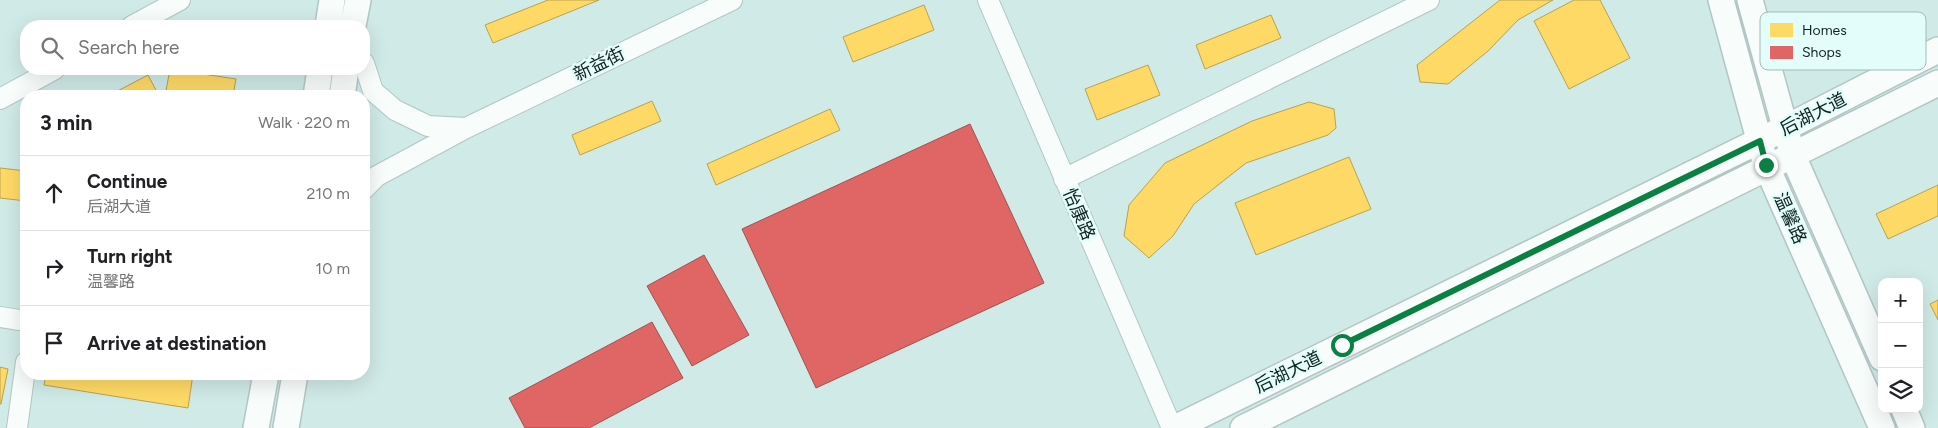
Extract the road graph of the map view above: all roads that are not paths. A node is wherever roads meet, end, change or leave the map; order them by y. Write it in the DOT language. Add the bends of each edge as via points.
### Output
graph roads {
  1 [pos="180,0"];
  2 [pos="332,0"];
  3 [pos="732,0"];
  4 [pos="988,0"];
  5 [pos="1429,0"];
  6 [pos="1721,0"];
  7 [pos="1750,0"];
  8 [pos="358,1"];
  9 [pos="143,20"];
  10 [pos="329,20"];
  11 [pos="354,20"];
  12 [pos="357,20"];
  13 [pos="1760,37"];
  14 [pos="1938,50"];
  15 [pos="1926,56"];
  16 [pos="1769,70"];
  17 [pos="1899,70"];
  18 [pos="44,75"];
  19 [pos="319,75"];
  20 [pos="345,75"];
  21 [pos="368,75"];
  22 [pos="1938,83"];
  23 [pos="317,90"];
  24 [pos="343,90"];
  25 [pos="0,99"];
  26 [pos="466,128"];
  27 [pos="1785,128"];
  28 [pos="1760,141"];
  29 [pos="1793,156"];
  30 [pos="1768,168"];
  31 [pos="1064,179"];
  32 [pos="370,183"];
  33 [pos="0,317"];
  34 [pos="20,320"];
  35 [pos="1878,349"];
  36 [pos="24,380"];
  37 [pos="265,380"];
  38 [pos="294,380"];
  39 [pos="1906,413"];
  40 [pos="17,428"];
  41 [pos="256,428"];
  42 [pos="286,428"];
  43 [pos="1174,428"];
  44 [pos="1244,428"];
  45 [pos="1882,428"];
  46 [pos="1912,428"];
  1 -- 9 [label="street"];
  2 -- 10 [label="main road"];
  3 -- 26 [label="street, 新益街"];
  4 -- 31 [label="street, 怡康路"];
  5 -- 31 [label="street"];
  6 -- 28 [label="main road, 温馨路"];
  7 -- 13 [label="main road, 温馨路"];
  8 -- 11 [label="main road"];
  8 -- 12 [label="street"];
  14 -- 15 [label="main road, 后湖大道"];
  16 -- 27 [label="main road, 温馨路"];
  17 -- 27 [label="main road, 后湖大道"];
  18 -- 25 [label="street"];
  19 -- 23 [label="main road"];
  20 -- 24 [label="main road"];
  21 -- 26 [label="street" via="373,91 395,110 428,126"];
  22 -- 29 [label="main road, 后湖大道"];
  26 -- 32 [label="street, 新益街" via="377,176"];
  27 -- 28 [label="main road, 后湖大道"];
  27 -- 29 [label="main road, 温馨路"];
  28 -- 30 [label="main road, 温馨路"];
  28 -- 43 [label="main road, 后湖大道"];
  29 -- 30 [label="main road, 后湖大道"];
  29 -- 35 [label="main road, 温馨路"];
  30 -- 44 [label="main road, 后湖大道"];
  30 -- 45 [label="main road, 温馨路"];
  31 -- 43 [label="street, 怡康路"];
  33 -- 34 [label="street"];
  36 -- 40 [label="street"];
  37 -- 41 [label="main road"];
  38 -- 42 [label="main road"];
  39 -- 46 [label="main road"];
}
